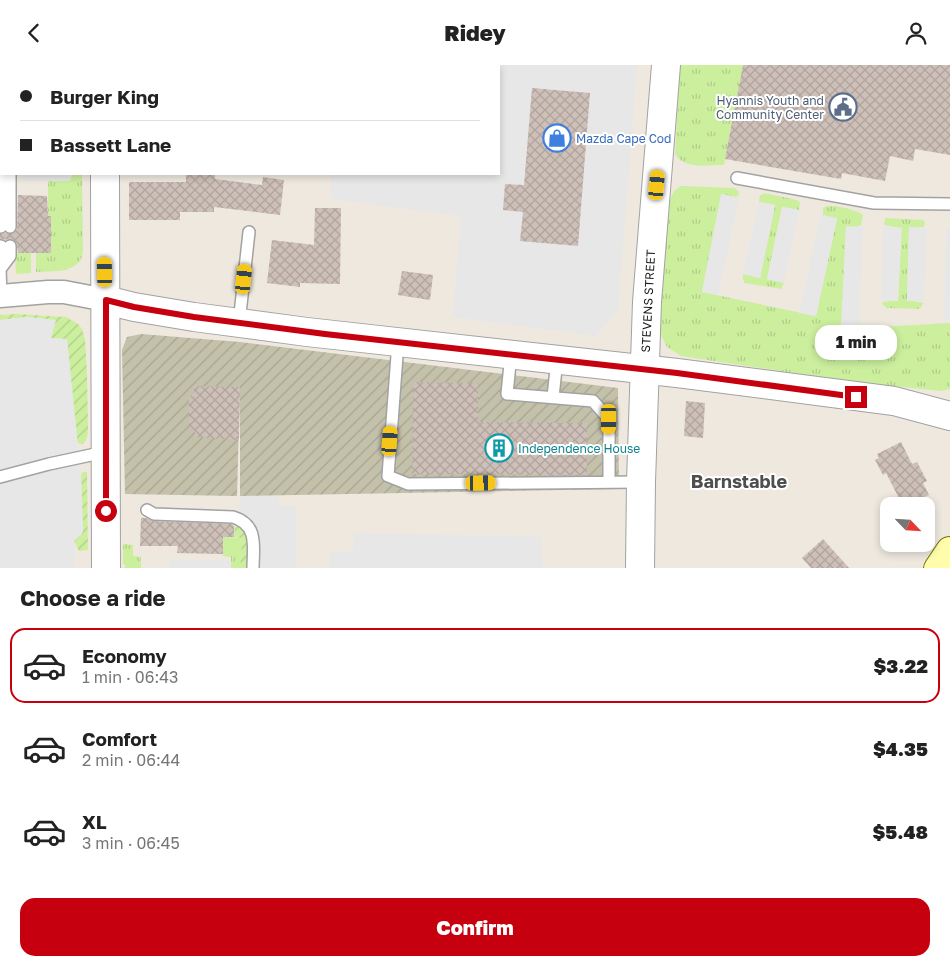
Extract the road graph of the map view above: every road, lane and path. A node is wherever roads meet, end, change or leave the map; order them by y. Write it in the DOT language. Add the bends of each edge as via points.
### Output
graph roads {
  1 [pos="666,65"];
  2 [pos="2,175"];
  3 [pos="10,175"];
  4 [pos="105,175"];
  5 [pos="737,178"];
  6 [pos="950,204"];
  7 [pos="6,227"];
  8 [pos="249,232"];
  9 [pos="5,246"];
  10 [pos="0,268"];
  11 [pos="1,296"];
  12 [pos="106,300"];
  13 [pos="239,323"];
  14 [pos="398,342"];
  15 [pos="511,354"];
  16 [pos="557,359"];
  17 [pos="644,370"];
  18 [pos="552,397"];
  19 [pos="894,401"];
  20 [pos="950,401"];
  21 [pos="950,416"];
  22 [pos="105,452"];
  23 [pos="0,477"];
  24 [pos="609,482"];
  25 [pos="641,482"];
  26 [pos="147,510"];
  27 [pos="950,551"];
  28 [pos="106,568"];
  29 [pos="253,568"];
  30 [pos="640,568"];
  31 [pos="939,568"];
  1 -- 17 [label="street, STEVENS STREET" via="646,302"];
  2 -- 7 [label="lane"];
  3 -- 7 [label="lane"];
  4 -- 12 [label="street"];
  5 -- 6 [label="lane" via="874,203"];
  8 -- 13 [label="lane"];
  9 -- 10 [label="lane" via="10,256"];
  10 -- 11 [label="lane"];
  11 -- 12 [label="street" via="48,291"];
  12 -- 13 [label="street" via="143,309"];
  12 -- 22 [label="street"];
  13 -- 14 [label="street"];
  14 -- 15 [label="street"];
  14 -- 24 [label="lane" via="388,475 408,484"];
  15 -- 16 [label="street"];
  15 -- 18 [label="lane" via="507,394"];
  16 -- 17 [label="street"];
  16 -- 18 [label="lane"];
  17 -- 19 [label="street"];
  17 -- 25 [label="street, STEVENS STREET"];
  18 -- 24 [label="lane" via="593,401 609,419"];
  19 -- 20 [label="street"];
  19 -- 21 [label="street"];
  22 -- 23 [label="lane"];
  22 -- 28 [label="street"];
  24 -- 25 [label="lane"];
  25 -- 30 [label="street, STEVENS STREET"];
  26 -- 29 [label="lane" via="154,514 241,519 247,523 253,536"];
  27 -- 31 [label="main road"];
}
